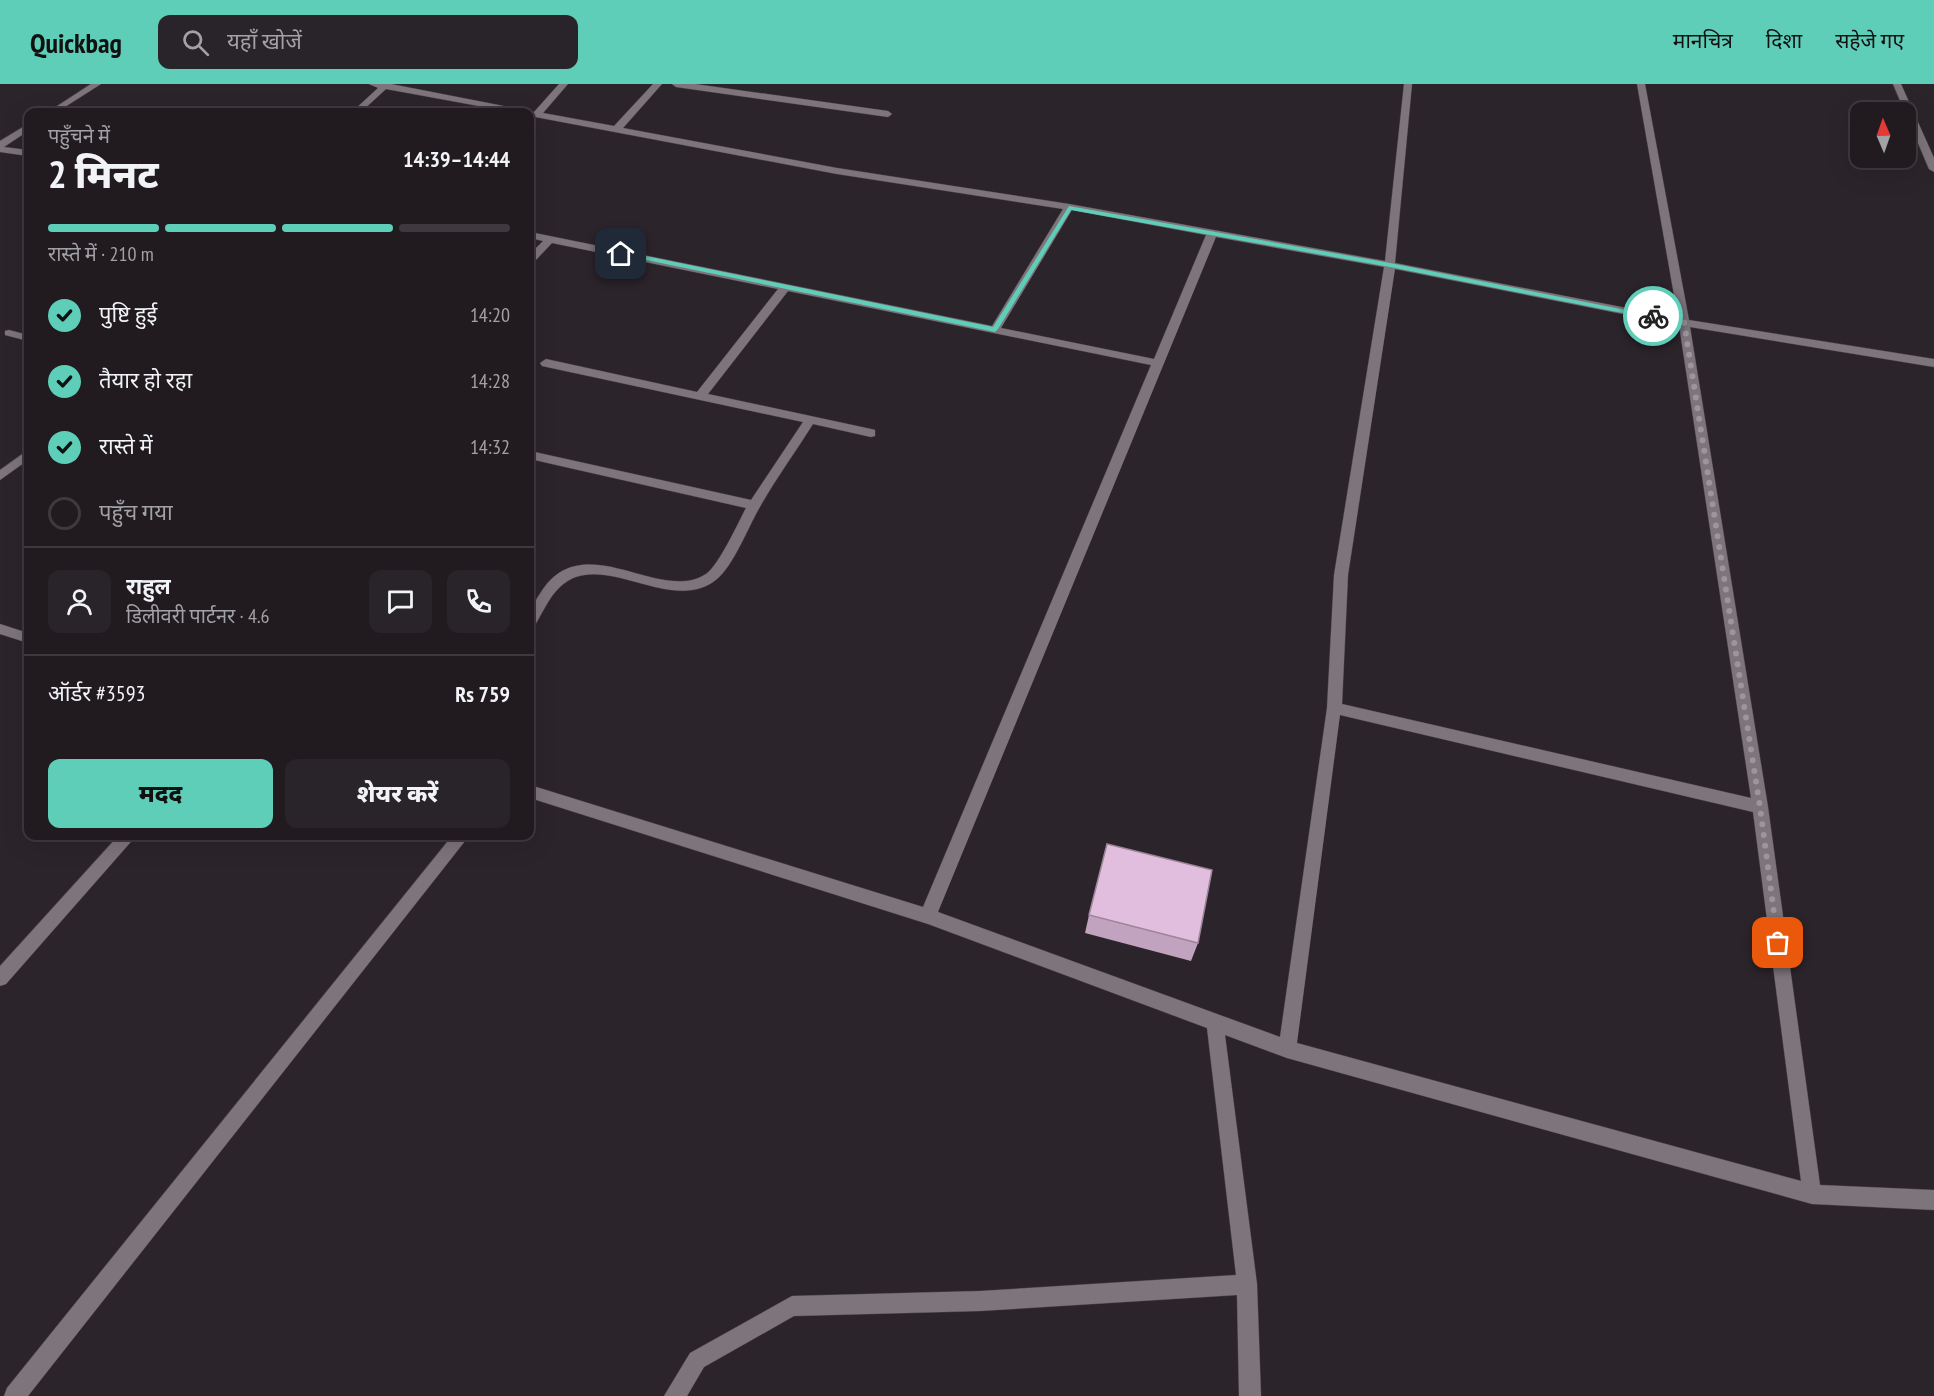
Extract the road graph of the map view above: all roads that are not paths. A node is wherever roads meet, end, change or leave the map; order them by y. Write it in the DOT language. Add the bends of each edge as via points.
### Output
graph roads {
  1 [pos="97,84"];
  2 [pos="373,84"];
  3 [pos="564,84"];
  4 [pos="658,84"];
  5 [pos="676,84"];
  6 [pos="1408,84"];
  7 [pos="1641,84"];
  8 [pos="1897,84"];
  9 [pos="386,85"];
  10 [pos="58,108"];
  11 [pos="360,108"];
  12 [pos="506,108"];
  13 [pos="534,113"];
  14 [pos="537,114"];
  15 [pos="888,114"];
  16 [pos="617,129"];
  17 [pos="24,130"];
  18 [pos="0,147"];
  19 [pos="24,152"];
  20 [pos="1934,169"];
  21 [pos="1069,207"];
  22 [pos="1212,233"];
  23 [pos="534,236"];
  24 [pos="550,239"];
  25 [pos="534,256"];
  26 [pos="1390,265"];
  27 [pos="785,287"];
  28 [pos="1684,322"];
  29 [pos="995,329"];
  30 [pos="9,333"];
  31 [pos="24,337"];
  32 [pos="546,363"];
  33 [pos="1158,363"];
  34 [pos="1934,363"];
  35 [pos="700,396"];
  36 [pos="810,420"];
  37 [pos="870,433"];
  38 [pos="534,456"];
  39 [pos="24,457"];
  40 [pos="0,476"];
  41 [pos="754,506"];
  42 [pos="534,615"];
  43 [pos="0,629"];
  44 [pos="24,637"];
  45 [pos="1334,708"];
  46 [pos="534,793"];
  47 [pos="1760,807"];
  48 [pos="124,840"];
  49 [pos="458,840"];
  50 [pos="928,916"];
  51 [pos="0,978"];
  52 [pos="1215,1023"];
  53 [pos="1287,1049"];
  54 [pos="1812,1194"];
  55 [pos="1934,1200"];
  56 [pos="1247,1284"];
  57 [pos="15,1396"];
  58 [pos="675,1396"];
  59 [pos="1250,1396"];
  1 -- 10 [label="street"];
  2 -- 9 [label="street"];
  3 -- 14 [label="street"];
  4 -- 16 [label="street"];
  5 -- 15 [label="street"];
  6 -- 26 [label="street"];
  7 -- 28 [label="street"];
  8 -- 20 [label="street"];
  9 -- 11 [label="street"];
  9 -- 12 [label="street"];
  13 -- 14 [label="street"];
  14 -- 16 [label="street"];
  16 -- 21 [label="street" via="837,171"];
  17 -- 18 [label="street"];
  18 -- 19 [label="street"];
  21 -- 22 [label="street"];
  21 -- 29 [label="street"];
  22 -- 26 [label="street"];
  22 -- 33 [label="street"];
  23 -- 24 [label="street"];
  24 -- 25 [label="street"];
  24 -- 27 [label="street"];
  26 -- 28 [label="street"];
  26 -- 45 [label="street" via="1341,575"];
  27 -- 29 [label="street"];
  27 -- 35 [label="street"];
  28 -- 34 [label="street"];
  28 -- 47 [label="street"];
  29 -- 33 [label="street"];
  30 -- 31 [label="street"];
  32 -- 35 [label="street"];
  33 -- 50 [label="street"];
  35 -- 36 [label="street"];
  36 -- 37 [label="street"];
  36 -- 41 [label="street"];
  38 -- 41 [label="street"];
  39 -- 40 [label="street"];
  41 -- 42 [label="street" via="714,576 696,585 672,585 602,570 574,571 556,582"];
  43 -- 44 [label="street"];
  45 -- 47 [label="street"];
  45 -- 53 [label="street"];
  46 -- 50 [label="street"];
  47 -- 54 [label="street"];
  48 -- 51 [label="street"];
  49 -- 57 [label="street"];
  50 -- 52 [label="street"];
  52 -- 53 [label="street"];
  52 -- 56 [label="street"];
  53 -- 54 [label="street"];
  54 -- 55 [label="street"];
  56 -- 58 [label="street" via="980,1301 792,1306 697,1360"];
  56 -- 59 [label="street"];
}
